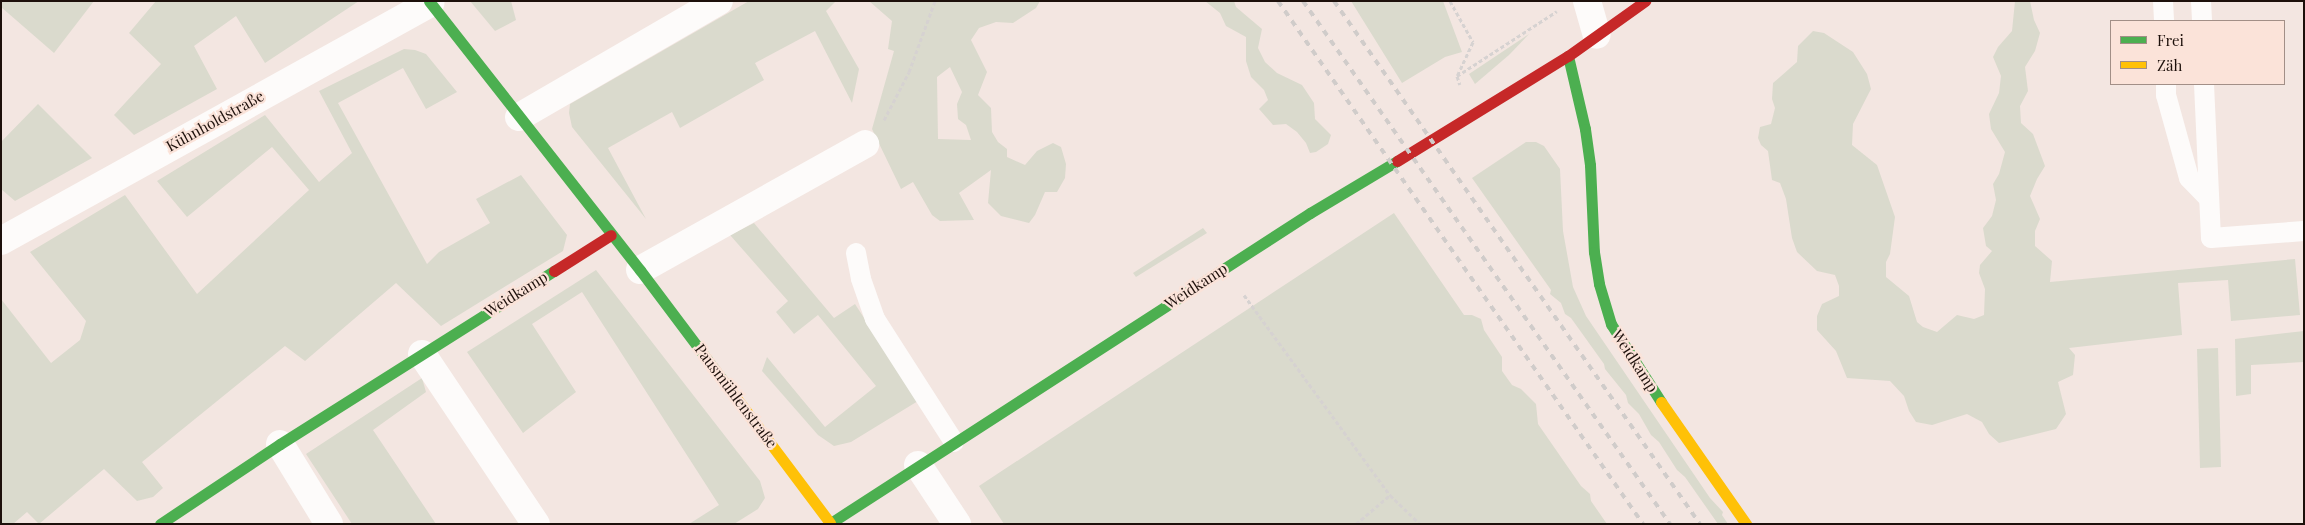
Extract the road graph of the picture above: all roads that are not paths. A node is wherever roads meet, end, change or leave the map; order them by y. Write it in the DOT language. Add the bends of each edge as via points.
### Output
graph roads {
  1 [pos="719,1"];
  2 [pos="1645,1"];
  3 [pos="2163,1"];
  4 [pos="2201,1"];
  5 [pos="429,2"];
  6 [pos="1575,4"];
  7 [pos="2164,20"];
  8 [pos="2202,20"];
  9 [pos="1597,35"];
  10 [pos="1568,56"];
  11 [pos="2166,85"];
  12 [pos="2204,85"];
  13 [pos="519,117"];
  14 [pos="865,144"];
  15 [pos="2209,199"];
  16 [pos="2304,231"];
  17 [pos="611,235"];
  18 [pos="1,241"];
  19 [pos="856,253"];
  20 [pos="640,270"];
  21 [pos="422,354"];
  22 [pos="954,442"];
  23 [pos="280,444"];
  24 [pos="918,466"];
  25 [pos="830,523"];
  26 [pos="160,524"];
  27 [pos="329,524"];
  28 [pos="536,524"];
  29 [pos="957,524"];
  30 [pos="1746,524"];
  1 -- 13 [label="street"];
  2 -- 9 [label="street, Weidkamp"];
  3 -- 7 [label="lane"];
  4 -- 8 [label="lane"];
  5 -- 13 [label="street, Pausmühlenstraße"];
  5 -- 18 [label="street, Kühnholdstraße"];
  6 -- 9 [label="street"];
  9 -- 10 [label="street, Weidkamp"];
  10 -- 22 [label="street, Weidkamp" via="1310,213"];
  10 -- 30 [label="street, Weidkamp" via="1586,138 1599,284 1611,324 1641,374"];
  11 -- 15 [label="lane" via="2189,178"];
  12 -- 15 [label="lane"];
  13 -- 17 [label="street, Pausmühlenstraße"];
  14 -- 20 [label="street"];
  15 -- 16 [label="lane" via="2211,238"];
  17 -- 20 [label="street, Pausmühlenstraße"];
  17 -- 21 [label="street, Weidkamp"];
  19 -- 22 [label="lane" via="875,319"];
  20 -- 25 [label="street, Pausmühlenstraße"];
  21 -- 23 [label="street, Weidkamp"];
  21 -- 28 [label="street"];
  22 -- 24 [label="street, Weidkamp"];
  23 -- 26 [label="street, Weidkamp"];
  23 -- 27 [label="street"];
  24 -- 25 [label="street, Weidkamp"];
  24 -- 29 [label="street"];
}
